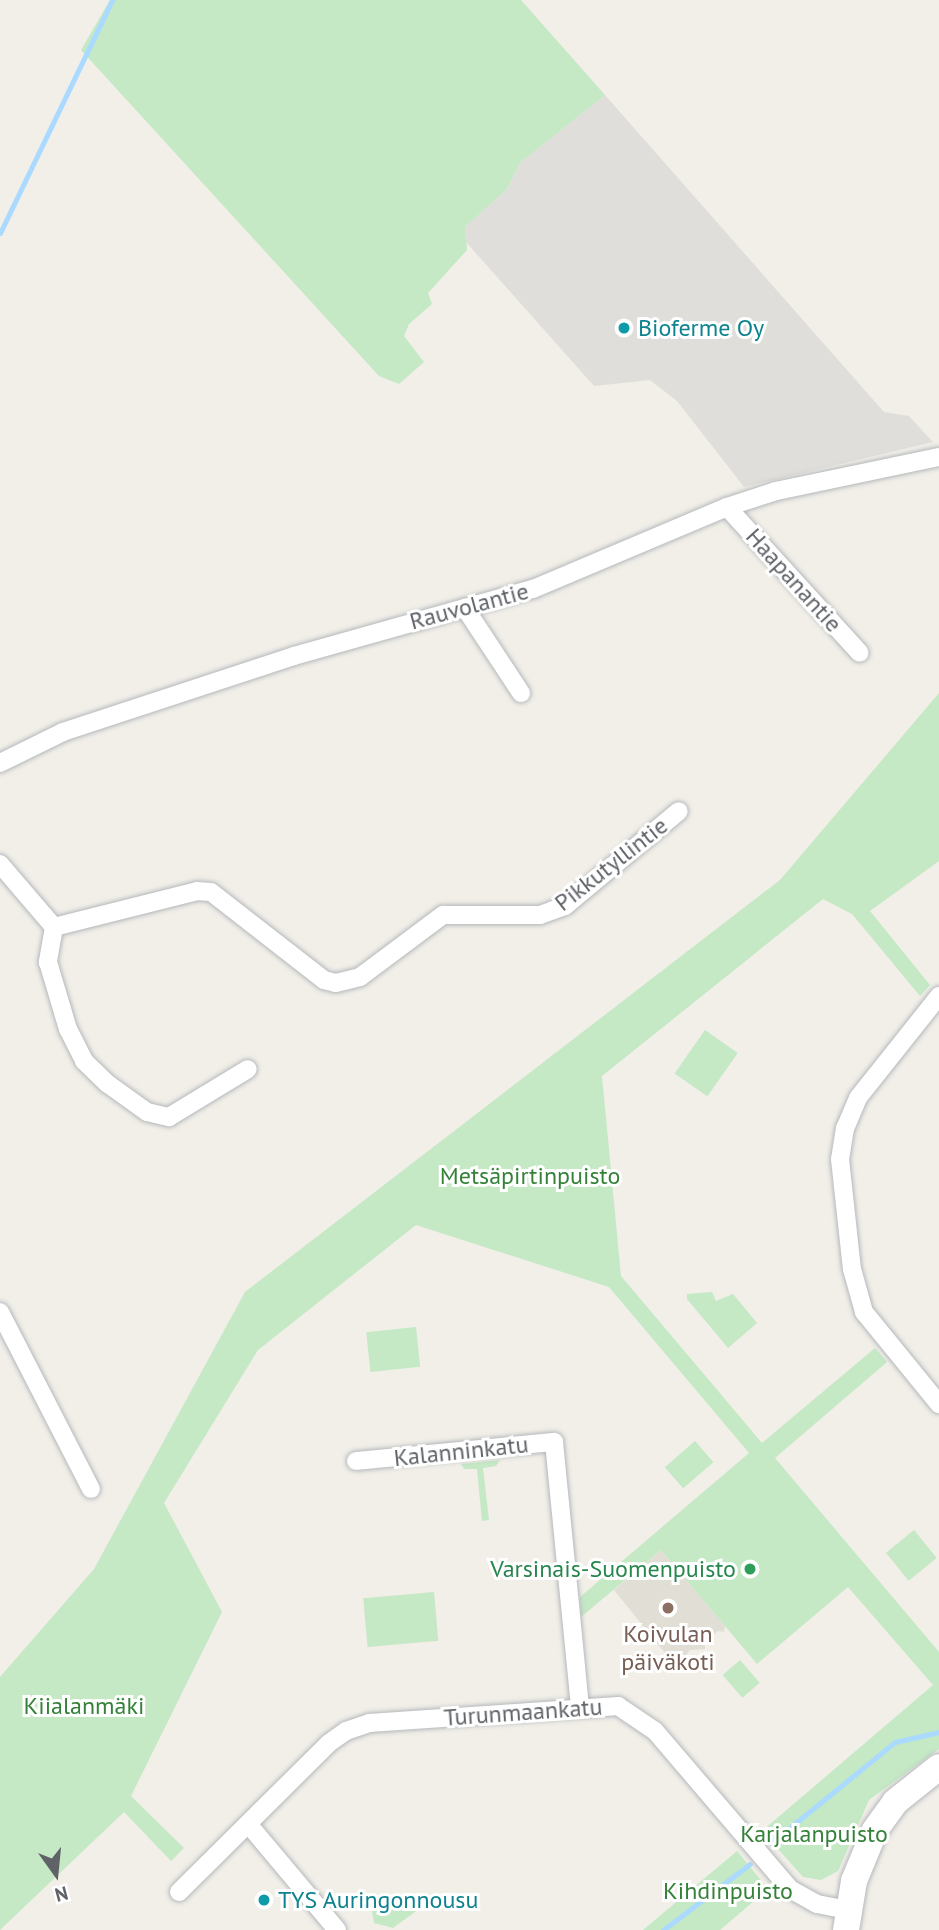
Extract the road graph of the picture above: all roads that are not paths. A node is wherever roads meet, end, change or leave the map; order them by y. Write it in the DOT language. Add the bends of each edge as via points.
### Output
graph roads {
  1 [pos="939,457"];
  2 [pos="727,507"];
  3 [pos="465,608"];
  4 [pos="860,653"];
  5 [pos="522,693"];
  6 [pos="0,763"];
  7 [pos="679,811"];
  8 [pos="0,864"];
  9 [pos="54,928"];
  10 [pos="939,996"];
  11 [pos="248,1069"];
  12 [pos="0,1312"];
  13 [pos="939,1404"];
  14 [pos="356,1461"];
  15 [pos="91,1489"];
  16 [pos="580,1705"];
  17 [pos="939,1768"];
  18 [pos="249,1825"];
  19 [pos="179,1892"];
  20 [pos="847,1920"];
  21 [pos="337,1930"];
  1 -- 2 [label="street, Rauvolantie" via="776,491"];
  2 -- 3 [label="street, Rauvolantie" via="584,571"];
  2 -- 4 [label="street, Haapanantie"];
  3 -- 5 [label="street"];
  3 -- 6 [label="street, Rauvolantie" via="294,656 63,732"];
  7 -- 9 [label="street, Pikkutyllintie" via="565,906 540,915 443,915 349,982 324,980 211,892 197,891"];
  8 -- 9 [label="street"];
  9 -- 11 [label="street" via="48,962 68,1029 84,1061 108,1084 147,1112 169,1117"];
  10 -- 13 [label="street" via="858,1098 845,1128 840,1159 852,1269 864,1312"];
  12 -- 15 [label="street"];
  14 -- 16 [label="street, Kalanninkatu" via="554,1442"];
  16 -- 18 [label="street, Turunmaankatu" via="369,1723 346,1731"];
  16 -- 20 [label="street, Turunmaankatu" via="618,1706 642,1719 790,1889"];
  17 -- 20 [label="street" via="906,1791 885,1814 854,1881"];
  18 -- 19 [label="street, Turunmaankatu"];
  18 -- 21 [label="street"];
}
